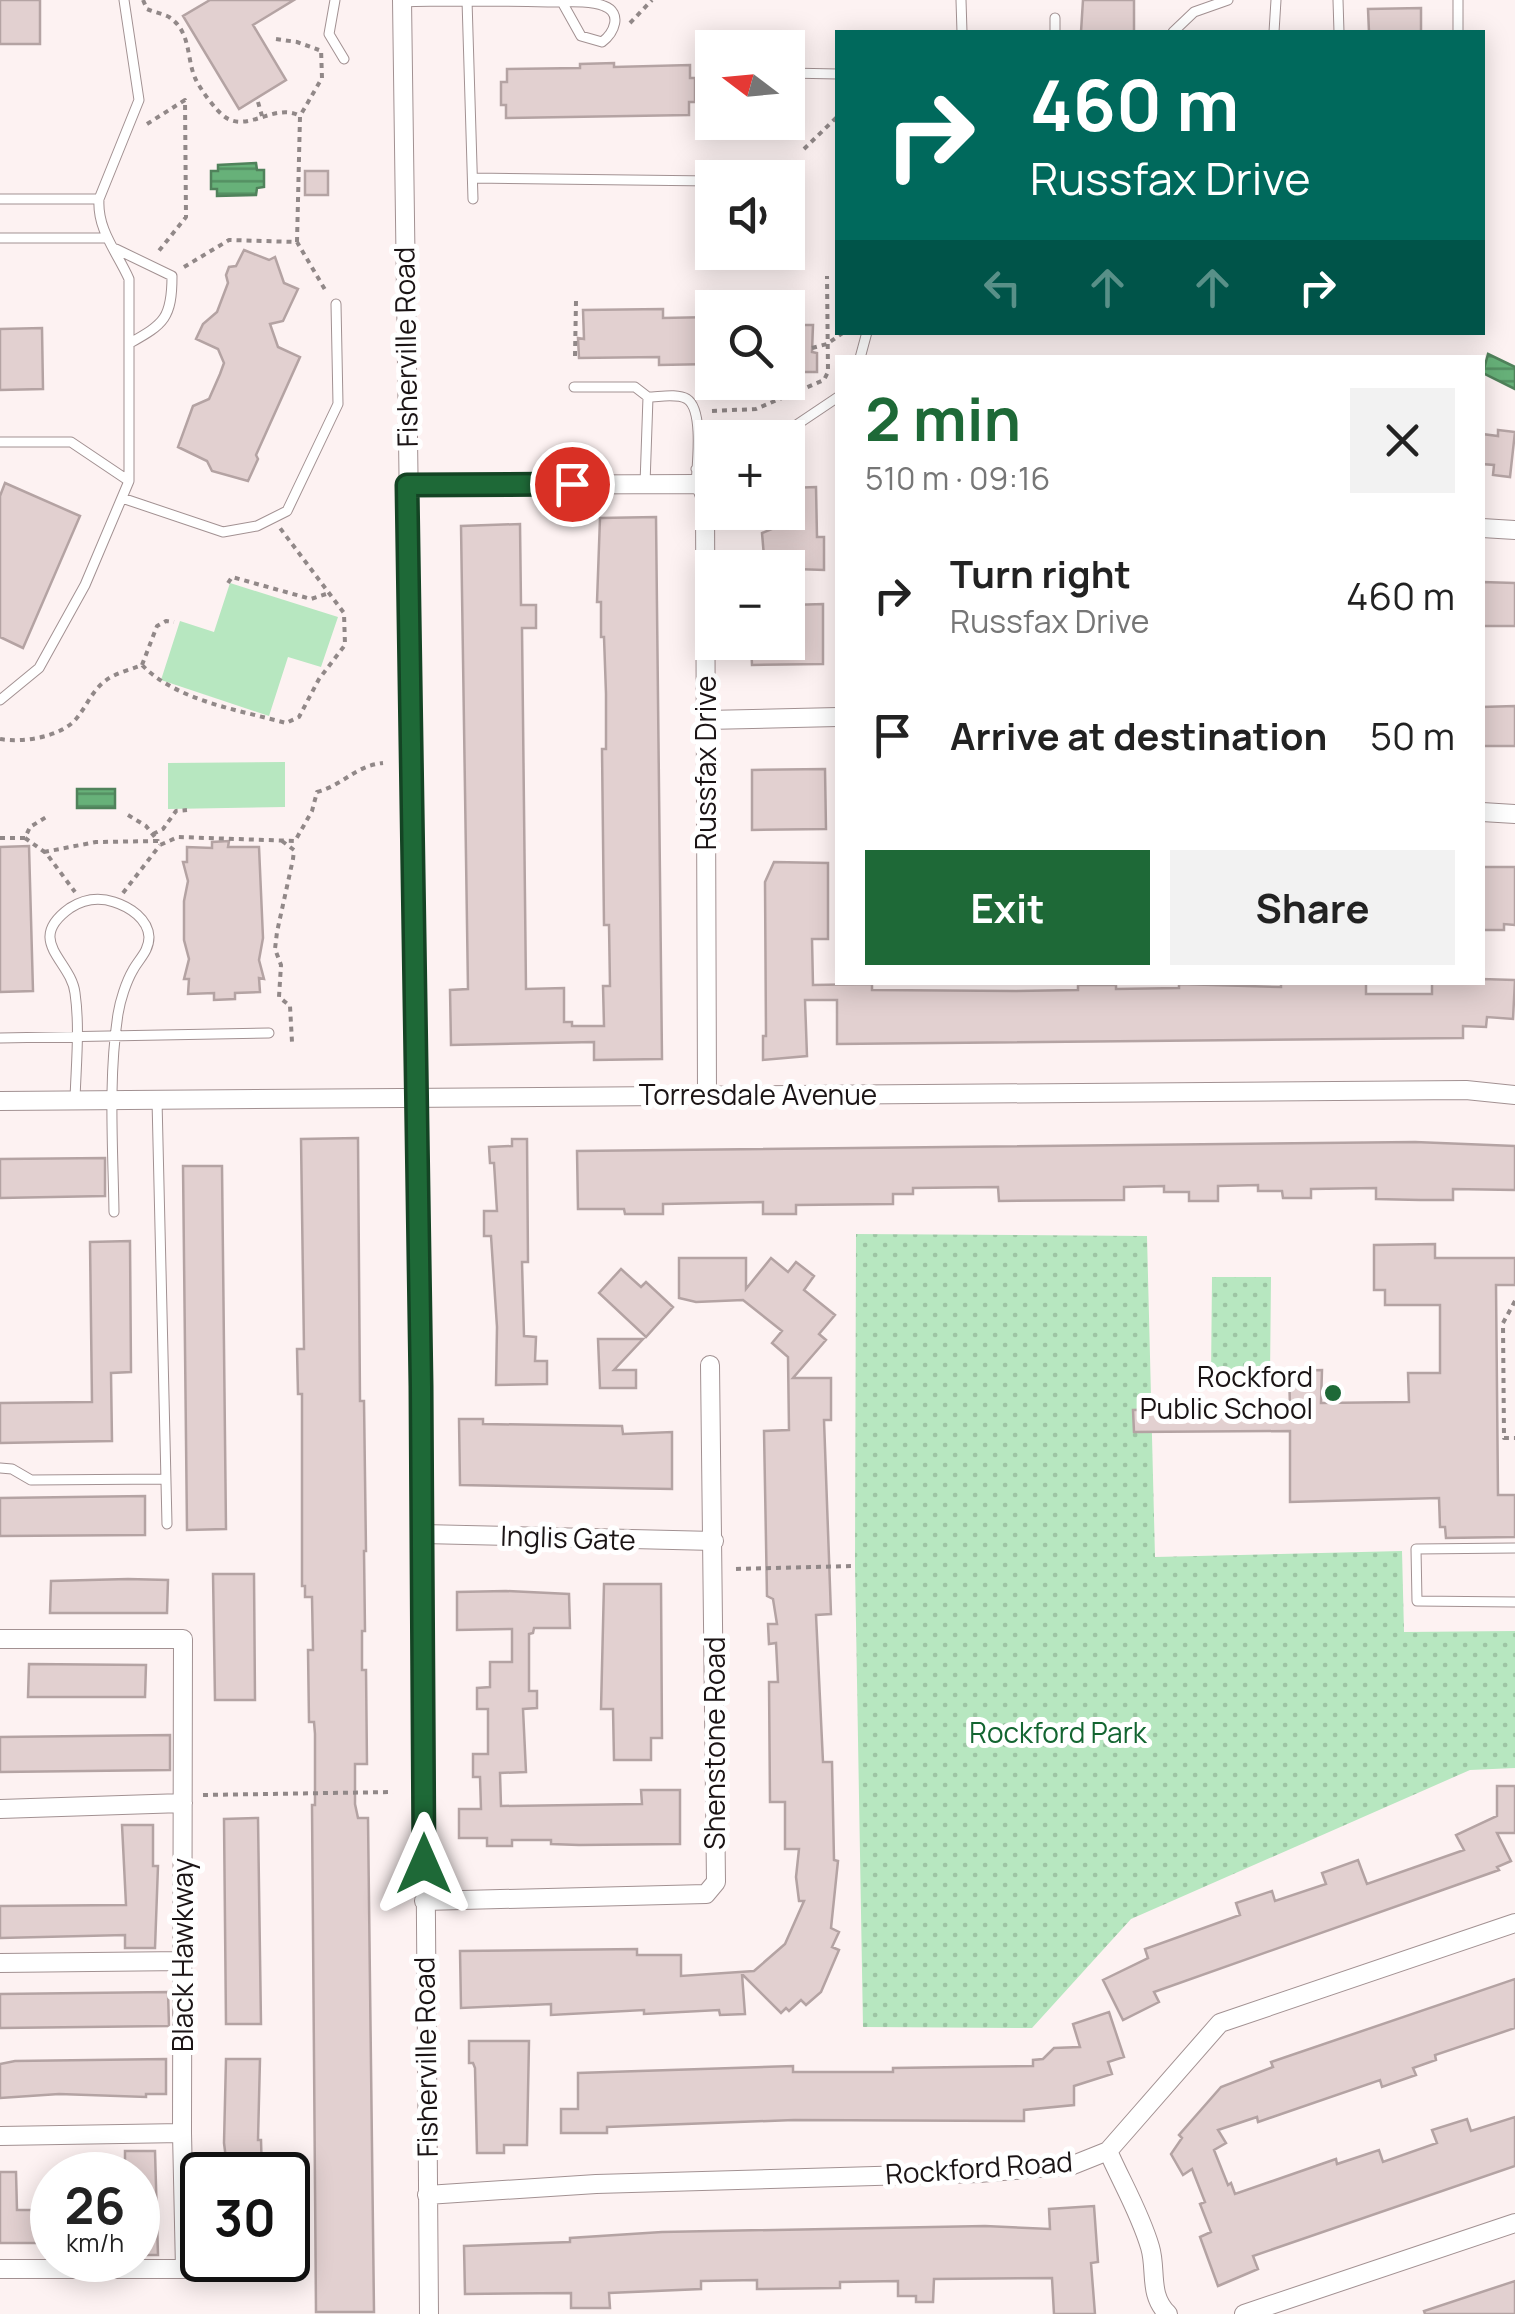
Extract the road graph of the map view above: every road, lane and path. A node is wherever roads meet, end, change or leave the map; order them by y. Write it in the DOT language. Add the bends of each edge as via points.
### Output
graph roads {
  1 [pos="124,0"];
  2 [pos="143,0"];
  3 [pos="336,0"];
  4 [pos="467,0"];
  5 [pos="652,0"];
  6 [pos="961,0"];
  7 [pos="1228,0"];
  8 [pos="1276,0"];
  9 [pos="1338,0"];
  10 [pos="1458,0"];
  11 [pos="402,1"];
  12 [pos="562,2"];
  13 [pos="1055,18"];
  14 [pos="962,30"];
  15 [pos="1056,30"];
  16 [pos="1174,30"];
  17 [pos="1274,30"];
  18 [pos="1339,30"];
  19 [pos="1458,30"];
  20 [pos="328,34"];
  21 [pos="610,36"];
  22 [pos="276,39"];
  23 [pos="320,51"];
  24 [pos="344,59"];
  25 [pos="805,73"];
  26 [pos="835,74"];
  27 [pos="139,100"];
  28 [pos="258,102"];
  29 [pos="262,116"];
  30 [pos="300,116"];
  31 [pos="835,119"];
  32 [pos="804,149"];
  33 [pos="472,178"];
  34 [pos="695,181"];
  35 [pos="0,199"];
  36 [pos="99,199"];
  37 [pos="474,199"];
  38 [pos="0,238"];
  39 [pos="106,238"];
  40 [pos="297,242"];
  41 [pos="116,250"];
  42 [pos="151,266"];
  43 [pos="172,276"];
  44 [pos="827,276"];
  45 [pos="576,301"];
  46 [pos="336,304"];
  47 [pos="576,333"];
  48 [pos="584,333"];
  49 [pos="840,335"];
  50 [pos="130,343"];
  51 [pos="828,344"];
  52 [pos="812,348"];
  53 [pos="576,356"];
  54 [pos="574,388"];
  55 [pos="648,398"];
  56 [pos="835,399"];
  57 [pos="712,411"];
  58 [pos="698,420"];
  59 [pos="804,420"];
  60 [pos="0,442"];
  61 [pos="695,477"];
  62 [pos="129,481"];
  63 [pos="645,484"];
  64 [pos="407,485"];
  65 [pos="122,498"];
  66 [pos="272,518"];
  67 [pos="1485,528"];
  68 [pos="705,530"];
  69 [pos="1515,530"];
  70 [pos="228,583"];
  71 [pos="329,594"];
  72 [pos="174,622"];
  73 [pos="142,666"];
  74 [pos="0,700"];
  75 [pos="835,717"];
  76 [pos="706,720"];
  77 [pos="0,739"];
  78 [pos="383,763"];
  79 [pos="187,810"];
  80 [pos="1485,812"];
  81 [pos="1515,814"];
  82 [pos="128,815"];
  83 [pos="48,816"];
  84 [pos="152,834"];
  85 [pos="0,838"];
  86 [pos="25,838"];
  87 [pos="280,840"];
  88 [pos="159,843"];
  89 [pos="44,852"];
  90 [pos="87,891"];
  91 [pos="110,891"];
  92 [pos="269,1033"];
  93 [pos="77,1036"];
  94 [pos="117,1036"];
  95 [pos="0,1038"];
  96 [pos="292,1042"];
  97 [pos="707,1095"];
  98 [pos="1515,1095"];
  99 [pos="417,1099"];
  100 [pos="113,1100"];
  101 [pos="156,1100"];
  102 [pos="75,1101"];
  103 [pos="0,1102"];
  104 [pos="114,1212"];
  105 [pos="1515,1301"];
  106 [pos="710,1366"];
  107 [pos="1515,1438"];
  108 [pos="0,1468"];
  109 [pos="166,1478"];
  110 [pos="167,1524"];
  111 [pos="423,1534"];
  112 [pos="714,1541"];
  113 [pos="1515,1548"];
  114 [pos="855,1566"];
  115 [pos="736,1569"];
  116 [pos="1515,1602"];
  117 [pos="0,1639"];
  118 [pos="393,1792"];
  119 [pos="182,1803"];
  120 [pos="0,1809"];
  121 [pos="424,1901"];
  122 [pos="1515,1923"];
  123 [pos="184,1961"];
  124 [pos="0,1963"];
  125 [pos="182,2133"];
  126 [pos="0,2136"];
  127 [pos="182,2152"];
  128 [pos="1108,2152"];
  129 [pos="427,2194"];
  130 [pos="1515,2223"];
  131 [pos="0,2269"];
  132 [pos="180,2269"];
  133 [pos="429,2314"];
  134 [pos="1168,2314"];
  135 [pos="1244,2314"];
  1 -- 27 [label="lane"];
  2 -- 29 [label="path" via="180,27 195,80 224,117 239,122"];
  3 -- 20 [label="lane"];
  4 -- 11 [label="lane"];
  4 -- 12 [label="lane"];
  4 -- 33 [label="lane"];
  5 -- 21 [label="path"];
  6 -- 14 [label="lane"];
  7 -- 16 [label="lane" via="1194,12"];
  8 -- 17 [label="lane"];
  9 -- 18 [label="lane"];
  10 -- 19 [label="lane"];
  11 -- 64 [label="street, Fisherville Road"];
  12 -- 21 [label="lane" via="581,36 602,42"];
  12 -- 21 [label="lane" via="610,8"];
  13 -- 15 [label="lane"];
  20 -- 23 [label="path"];
  20 -- 24 [label="lane"];
  22 -- 23 [label="path"];
  23 -- 30 [label="path" via="322,78"];
  25 -- 26 [label="lane"];
  27 -- 36 [label="lane"];
  27 -- 42 [label="path" via="148,126 185,100 186,217"];
  28 -- 29 [label="path"];
  29 -- 30 [label="path"];
  30 -- 40 [label="path"];
  31 -- 32 [label="path"];
  33 -- 34 [label="lane"];
  33 -- 37 [label="lane"];
  35 -- 36 [label="lane"];
  36 -- 39 [label="lane"];
  38 -- 39 [label="lane"];
  39 -- 41 [label="lane"];
  40 -- 43 [label="path" via="229,240"];
  40 -- 46 [label="path"];
  41 -- 42 [label="lane"];
  41 -- 50 [label="lane" via="130,279"];
  42 -- 43 [label="lane"];
  43 -- 50 [label="lane" via="160,326"];
  44 -- 51 [label="path"];
  45 -- 47 [label="path"];
  46 -- 66 [label="lane" via="338,404 287,511"];
  47 -- 48 [label="path"];
  47 -- 53 [label="path"];
  49 -- 51 [label="path"];
  50 -- 62 [label="lane"];
  51 -- 52 [label="path"];
  51 -- 57 [label="path" via="824,380 756,409"];
  54 -- 55 [label="lane" via="634,387"];
  55 -- 58 [label="lane" via="679,396 694,406"];
  55 -- 63 [label="lane"];
  56 -- 59 [label="lane"];
  60 -- 62 [label="lane" via="71,442"];
  61 -- 63 [label="street"];
  62 -- 65 [label="lane"];
  63 -- 64 [label="street"];
  64 -- 99 [label="street, Fisherville Road"];
  65 -- 66 [label="lane" via="223,532"];
  65 -- 74 [label="lane" via="39,668"];
  66 -- 71 [label="path"];
  67 -- 69 [label="street"];
  68 -- 76 [label="street, Russfax Drive"];
  70 -- 71 [label="path" via="232,577 311,599"];
  71 -- 73 [label="path" via="344,614 345,645 298,717 286,723 176,689"];
  72 -- 73 [label="path" via="157,626"];
  73 -- 77 [label="path" via="109,678 74,721 51,734"];
  75 -- 76 [label="street"];
  76 -- 97 [label="street, Russfax Drive"];
  78 -- 87 [label="path" via="363,766 318,792 295,842"];
  79 -- 84 [label="path"];
  80 -- 81 [label="street"];
  82 -- 84 [label="path"];
  83 -- 86 [label="path" via="30,826"];
  84 -- 88 [label="path"];
  85 -- 86 [label="path"];
  86 -- 89 [label="path"];
  87 -- 88 [label="path" via="178,837"];
  87 -- 96 [label="path" via="294,850 276,949 279,998 290,1006"];
  88 -- 89 [label="path" via="96,842"];
  88 -- 91 [label="path" via="123,893"];
  89 -- 90 [label="path" via="76,892"];
  92 -- 94 [label="lane"];
  93 -- 94 [label="lane"];
  93 -- 94 [label="lane" via="75,989 53,953 52,929 72,908 102,899 134,910 150,942 132,970"];
  93 -- 95 [label="lane"];
  93 -- 102 [label="lane"];
  94 -- 100 [label="lane"];
  97 -- 98 [label="street, Torresdale Avenue"];
  97 -- 99 [label="street, Torresdale Avenue"];
  99 -- 101 [label="street, Torresdale Avenue"];
  99 -- 111 [label="street, Fisherville Road"];
  100 -- 101 [label="street, Torresdale Avenue"];
  100 -- 102 [label="street, Torresdale Avenue"];
  100 -- 104 [label="lane"];
  101 -- 109 [label="lane"];
  102 -- 103 [label="street, Torresdale Avenue"];
  105 -- 107 [label="path" via="1504,1323 1504,1438"];
  106 -- 112 [label="street, Shenstone Road"];
  108 -- 109 [label="lane" via="31,1480"];
  109 -- 110 [label="lane"];
  111 -- 112 [label="street, Inglis Gate"];
  111 -- 121 [label="street, Fisherville Road"];
  112 -- 121 [label="street, Shenstone Road" via="716,1882 706,1894"];
  113 -- 116 [label="lane" via="1416,1549 1417,1602"];
  114 -- 115 [label="path"];
  117 -- 119 [label="street, Black Hawkway" via="183,1639"];
  118 -- 119 [label="path" via="200,1795"];
  119 -- 120 [label="street"];
  119 -- 123 [label="street, Black Hawkway"];
  121 -- 129 [label="street, Fisherville Road"];
  122 -- 128 [label="street, Rockford Road" via="1220,2023"];
  123 -- 124 [label="street"];
  123 -- 125 [label="street, Black Hawkway"];
  125 -- 126 [label="street"];
  125 -- 127 [label="street, Black Hawkway"];
  128 -- 129 [label="street, Rockford Road" via="1073,2164 979,2174"];
  128 -- 134 [label="street" via="1152,2250 1154,2291"];
  129 -- 133 [label="street, Fisherville Road"];
  130 -- 135 [label="street"];
  131 -- 132 [label="street"];
}
